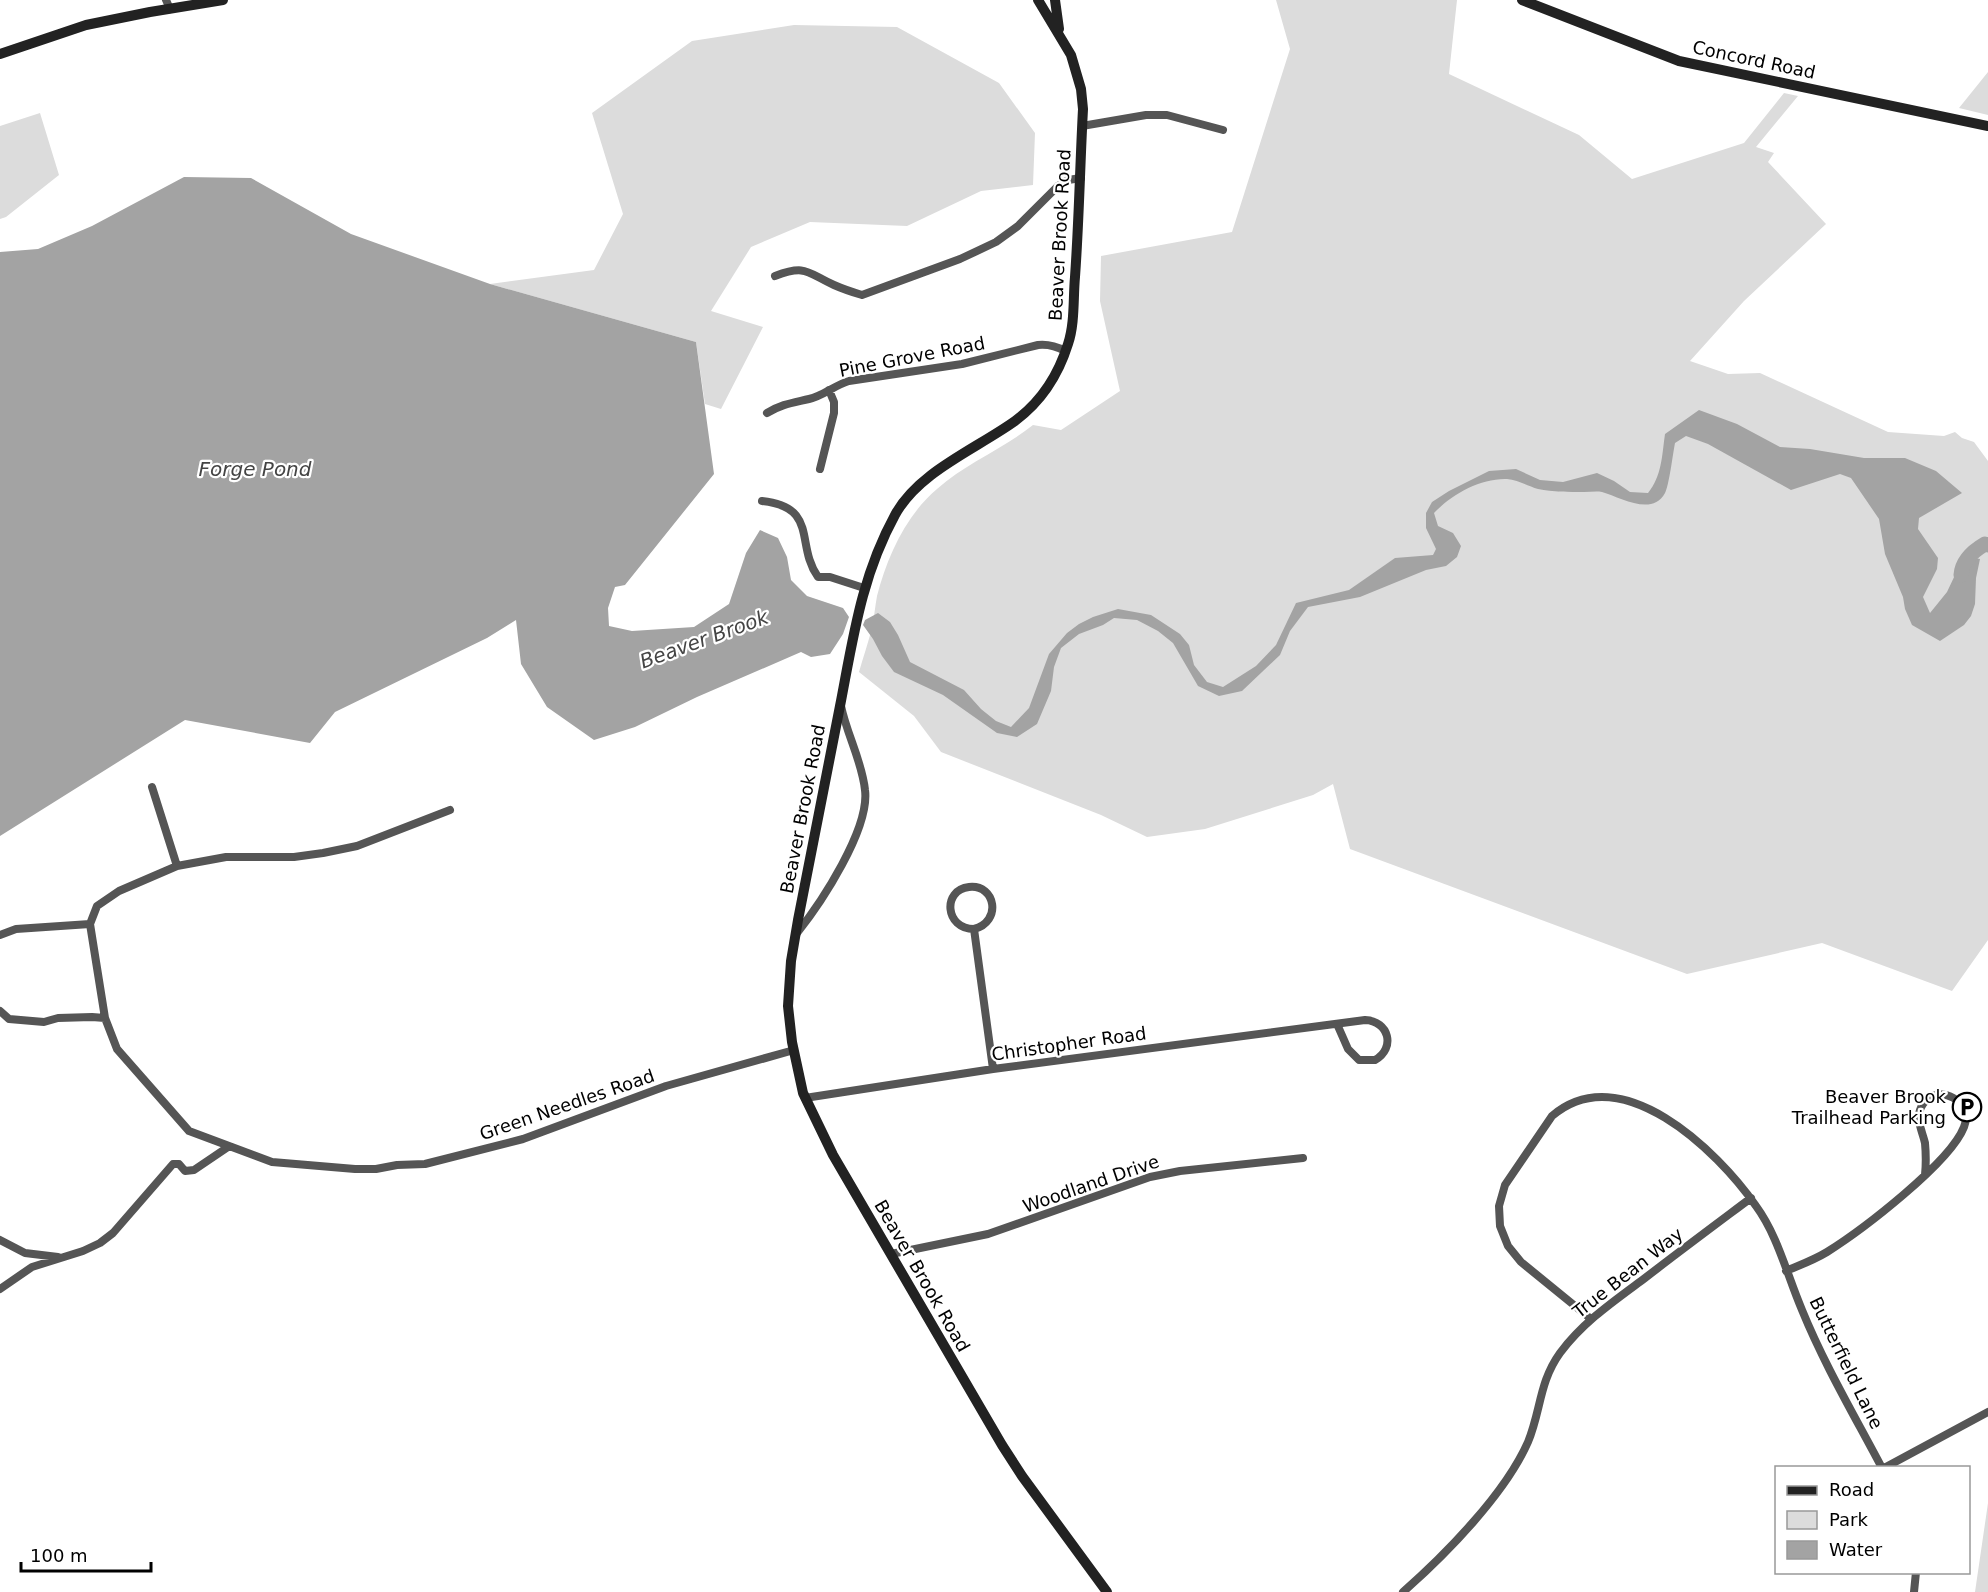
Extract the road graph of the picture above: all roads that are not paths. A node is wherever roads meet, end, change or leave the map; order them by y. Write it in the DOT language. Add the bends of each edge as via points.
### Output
graph roads {
  1 [pos="223,0"];
  2 [pos="1038,0"];
  3 [pos="1055,0"];
  4 [pos="1522,0"];
  5 [pos="168,4"];
  6 [pos="1060,36"];
  7 [pos="0,54"];
  8 [pos="1082,126"];
  9 [pos="1988,126"];
  10 [pos="1223,130"];
  11 [pos="1081,178"];
  12 [pos="775,276"];
  13 [pos="1065,351"];
  14 [pos="829,390"];
  15 [pos="767,413"];
  16 [pos="820,469"];
  17 [pos="762,501"];
  18 [pos="863,592"];
  19 [pos="841,703"];
  20 [pos="152,786"];
  21 [pos="450,810"];
  22 [pos="177,866"];
  23 [pos="90,924"];
  24 [pos="974,929"];
  25 [pos="796,934"];
  26 [pos="0,935"];
  27 [pos="0,1011"];
  28 [pos="105,1018"];
  29 [pos="1337,1024"];
  30 [pos="794,1050"];
  31 [pos="993,1069"];
  32 [pos="805,1098"];
  33 [pos="228,1147"];
  34 [pos="1303,1158"];
  35 [pos="1925,1175"];
  36 [pos="1750,1198"];
  37 [pos="0,1240"];
  38 [pos="891,1254"];
  39 [pos="60,1257"];
  40 [pos="1786,1271"];
  41 [pos="0,1289"];
  42 [pos="1591,1319"];
  43 [pos="1988,1412"];
  44 [pos="1882,1466"];
  45 [pos="1885,1466"];
  46 [pos="1916,1574"];
  47 [pos="1107,1592"];
  48 [pos="1403,1592"];
  49 [pos="1914,1592"];
  1 -- 5 [label="street"];
  2 -- 6 [label="street, Beaver Brook Road"];
  3 -- 6 [label="street, Beaver Brook Road"];
  4 -- 9 [label="street, Concord Road" via="1679,61"];
  5 -- 7 [label="street" via="86,25"];
  6 -- 8 [label="street, Beaver Brook Road" via="1071,55 1081,89"];
  8 -- 10 [label="street" via="1167,115"];
  8 -- 11 [label="street, Beaver Brook Road"];
  11 -- 12 [label="street" via="1058,186 996,242 861,295 812,272 791,270"];
  11 -- 13 [label="street, Beaver Brook Road" via="1074,305"];
  13 -- 14 [label="street, Pine Grove Road" via="1038,345 962,364 849,381"];
  13 -- 18 [label="street, Beaver Brook Road" via="1053,380 1037,401 1016,420 935,472 903,504 883,539"];
  14 -- 15 [label="street, Pine Grove Road"];
  14 -- 16 [label="street" via="834,413"];
  17 -- 18 [label="street" via="782,505 799,520 811,568 818,577 830,577"];
  18 -- 19 [label="street, Beaver Brook Road"];
  19 -- 25 [label="street, Beaver Brook Road"];
  19 -- 25 [label="street" via="866,791 865,804 860,827 837,874"];
  20 -- 22 [label="street"];
  21 -- 22 [label="street" via="357,846 323,853 226,857"];
  22 -- 23 [label="street" via="119,891 97,906"];
  23 -- 26 [label="street" via="16,929"];
  23 -- 28 [label="street, Green Needles Road"];
  24 -- 24 [label="street" via="988,921 993,905 984,891 969,887 955,894 951,912 959,925"];
  24 -- 31 [label="street"];
  25 -- 30 [label="street, Beaver Brook Road" via="788,989"];
  27 -- 28 [label="street" via="9,1019 44,1022 58,1018"];
  28 -- 33 [label="street, Green Needles Road" via="117,1049 189,1131"];
  29 -- 29 [label="street, Christopher Road" via="1376,1022 1387,1034 1386,1049 1375,1060 1359,1060 1348,1049"];
  29 -- 31 [label="street, Christopher Road"];
  30 -- 32 [label="street, Beaver Brook Road"];
  30 -- 33 [label="street, Green Needles Road" via="666,1086 523,1139 425,1164 376,1169 272,1162"];
  31 -- 32 [label="street, Christopher Road"];
  32 -- 38 [label="street, Beaver Brook Road" via="832,1155"];
  33 -- 39 [label="street" via="194,1170 185,1171 179,1164 173,1164 113,1233 83,1251"];
  34 -- 38 [label="street, Woodland Drive" via="1150,1177 988,1234"];
  35 -- 35 [label="street" via="1964,1127 1963,1107 1948,1095 1929,1098 1920,1110"];
  35 -- 40 [label="street" via="1844,1241"];
  36 -- 40 [label="street, Butterfield Lane" via="1767,1225"];
  36 -- 42 [label="street, True Bean Way"];
  36 -- 42 [label="street, Butterfield Lane" via="1703,1145 1644,1108 1598,1096 1560,1109 1545,1123 1505,1185 1499,1206 1500,1226 1508,1246 1521,1262"];
  37 -- 39 [label="street" via="25,1253"];
  38 -- 47 [label="street, Beaver Brook Road" via="1020,1473"];
  39 -- 41 [label="street" via="32,1267"];
  40 -- 44 [label="street, Butterfield Lane" via="1812,1331"];
  42 -- 48 [label="street, True Bean Way" via="1547,1373 1528,1441 1512,1472 1456,1540"];
  43 -- 45 [label="street"];
  46 -- 49 [label="street"];
}
